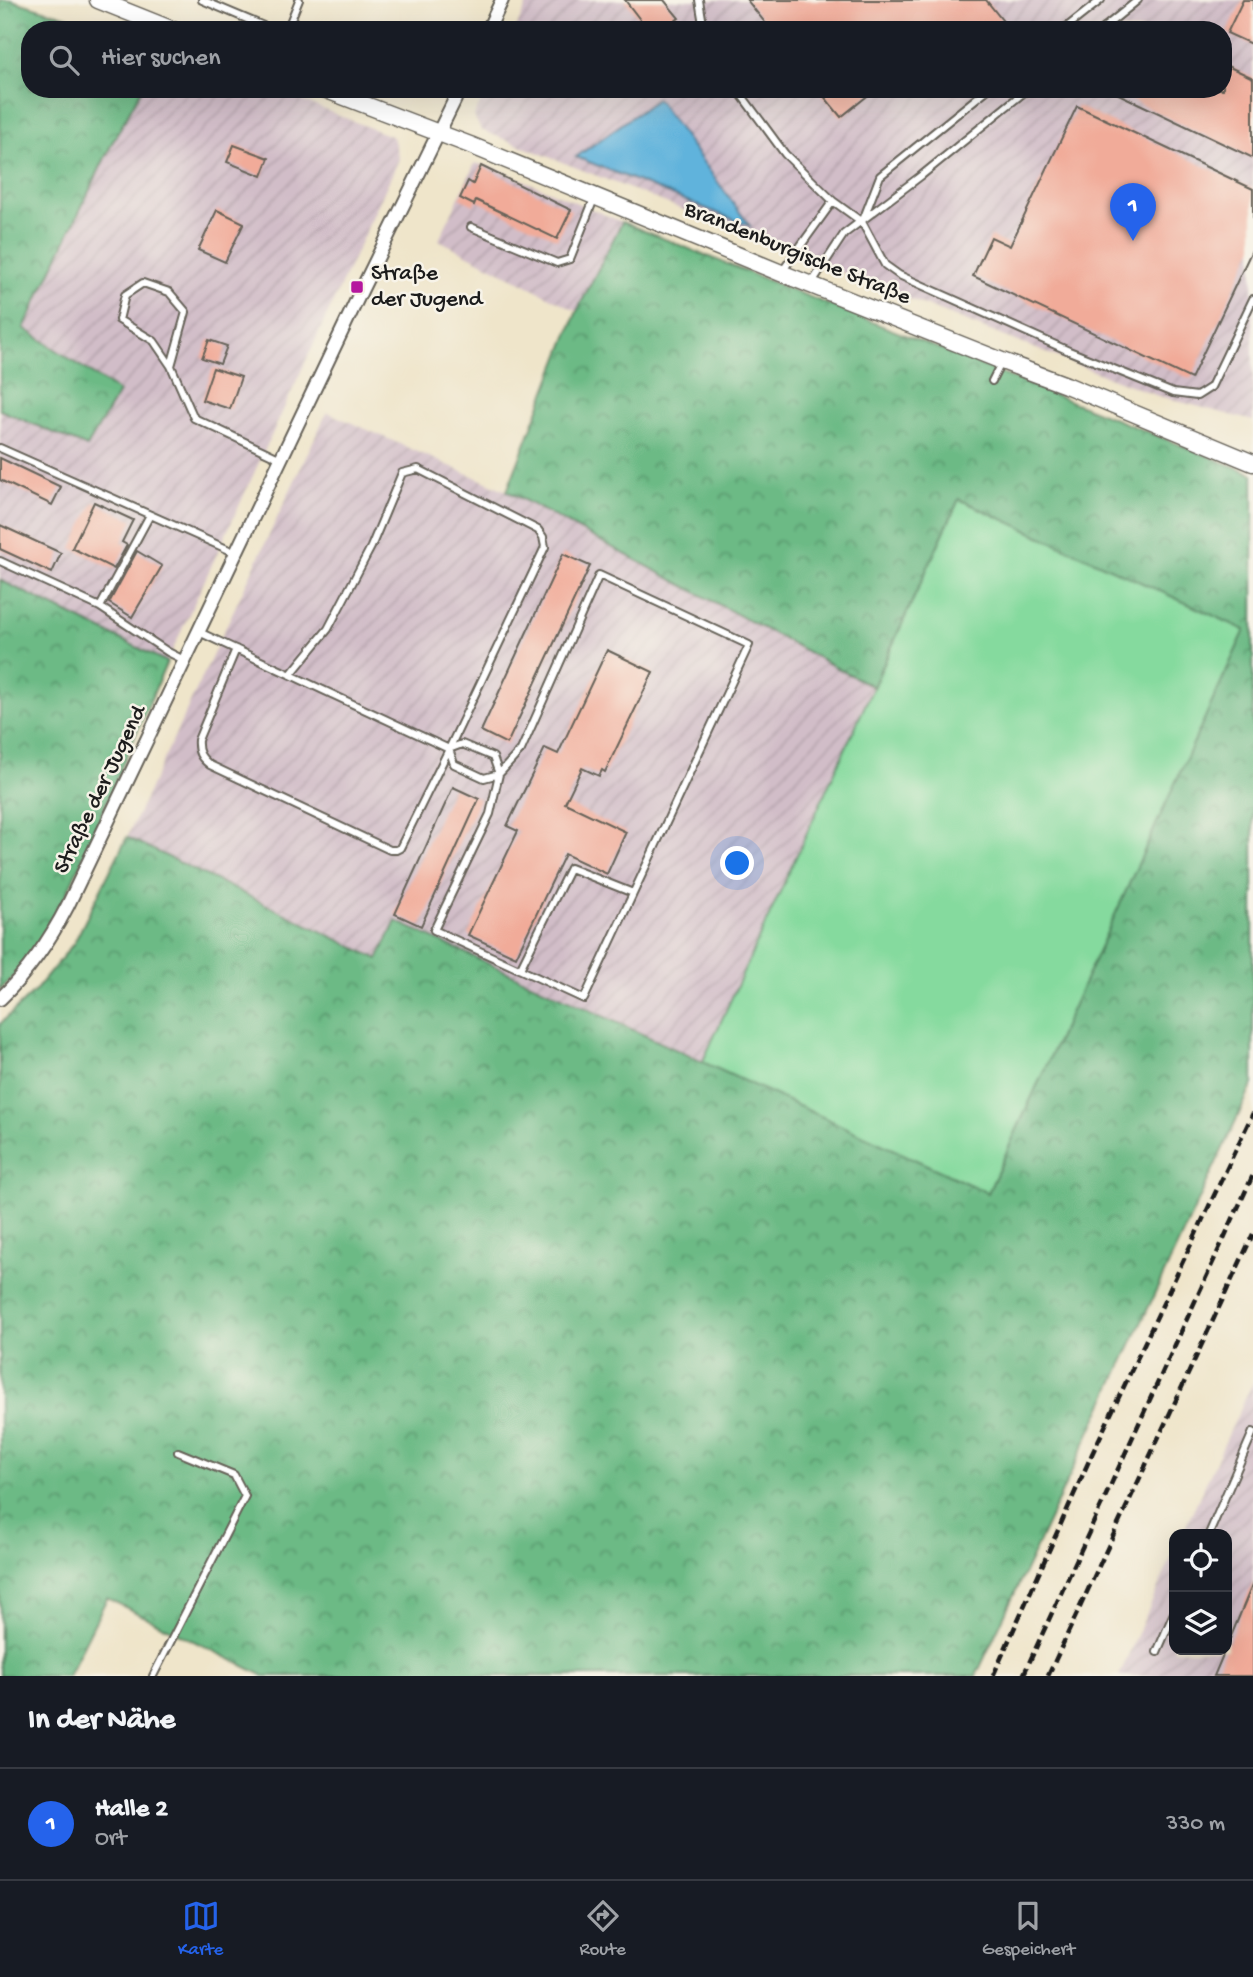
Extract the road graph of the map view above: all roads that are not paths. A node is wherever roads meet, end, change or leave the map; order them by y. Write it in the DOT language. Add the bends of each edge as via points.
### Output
graph roads {
  1 [pos="98,0"];
  2 [pos="202,0"];
  3 [pos="299,0"];
  4 [pos="502,0"];
  5 [pos="699,0"];
  6 [pos="1101,0"];
  7 [pos="1138,0"];
  8 [pos="150,21"];
  9 [pos="252,21"];
  10 [pos="291,21"];
  11 [pos="492,21"];
  12 [pos="702,21"];
  13 [pos="1074,21"];
  14 [pos="1112,21"];
  15 [pos="347,98"];
  16 [pos="456,98"];
  17 [pos="744,98"];
  18 [pos="977,98"];
  19 [pos="1017,98"];
  20 [pos="440,134"];
  21 [pos="595,197"];
  22 [pos="834,201"];
  23 [pos="862,222"];
  24 [pos="471,227"];
  25 [pos="781,272"];
  26 [pos="811,284"];
  27 [pos="1253,299"];
  28 [pos="1002,361"];
  29 [pos="171,366"];
  30 [pos="992,380"];
  31 [pos="0,448"];
  32 [pos="281,460"];
  33 [pos="1253,463"];
  34 [pos="150,515"];
  35 [pos="236,553"];
  36 [pos="0,561"];
  37 [pos="100,607"];
  38 [pos="200,632"];
  39 [pos="236,649"];
  40 [pos="186,662"];
  41 [pos="291,674"];
  42 [pos="449,749"];
  43 [pos="499,774"];
  44 [pos="633,894"];
  45 [pos="520,969"];
  46 [pos="0,999"];
  47 [pos="1253,1432"];
  48 [pos="178,1452"];
  49 [pos="1211,1529"];
  50 [pos="1169,1625"];
  51 [pos="1157,1652"];
  52 [pos="153,1676"];
  1 -- 8 [label="street"];
  2 -- 9 [label="lane"];
  3 -- 10 [label="lane"];
  4 -- 11 [label="street"];
  5 -- 12 [label="lane"];
  6 -- 13 [label="lane"];
  7 -- 14 [label="lane"];
  15 -- 20 [label="street, Brandenburgische Straße"];
  16 -- 20 [label="street, Straße der Jugend"];
  17 -- 22 [label="lane" via="785,155"];
  18 -- 23 [label="lane" via="880,176"];
  19 -- 23 [label="lane"];
  20 -- 21 [label="street, Brandenburgische Straße"];
  20 -- 32 [label="street, Straße der Jugend"];
  21 -- 24 [label="lane" via="570,259 557,263"];
  21 -- 25 [label="street, Brandenburgische Straße"];
  22 -- 23 [label="lane"];
  22 -- 25 [label="lane"];
  23 -- 26 [label="lane" via="844,234"];
  23 -- 27 [label="lane" via="884,265 900,275 1173,393 1198,396 1211,387"];
  25 -- 26 [label="street, Brandenburgische Straße"];
  26 -- 28 [label="street, Brandenburgische Straße"];
  28 -- 30 [label="lane"];
  28 -- 33 [label="street, Brandenburgische Straße"];
  29 -- 29 [label="lane" via="186,313 169,292 143,283 125,295 119,320 154,341"];
  29 -- 32 [label="lane" via="194,418"];
  31 -- 34 [label="lane"];
  32 -- 35 [label="street, Straße der Jugend"];
  34 -- 35 [label="lane"];
  34 -- 37 [label="lane"];
  35 -- 38 [label="street, Straße der Jugend"];
  36 -- 37 [label="lane"];
  37 -- 40 [label="lane"];
  38 -- 39 [label="lane"];
  38 -- 40 [label="street, Straße der Jugend"];
  39 -- 41 [label="lane"];
  39 -- 42 [label="lane" via="197,748 210,765 276,797 396,850"];
  40 -- 46 [label="street, Straße der Jugend" via="56,928"];
  41 -- 42 [label="lane"];
  41 -- 42 [label="lane" via="328,629 371,547 402,473 418,470 544,537 545,547"];
  42 -- 43 [label="lane" via="454,764 484,778"];
  42 -- 43 [label="lane" via="462,744 493,757"];
  43 -- 44 [label="lane" via="521,750 598,575 749,645"];
  43 -- 45 [label="lane" via="490,814 434,930"];
  44 -- 45 [label="lane" via="570,868"];
  44 -- 45 [label="lane" via="584,999"];
  47 -- 49 [label="lane"];
  48 -- 52 [label="lane" via="234,1475 245,1496"];
  50 -- 51 [label="lane"];
}
